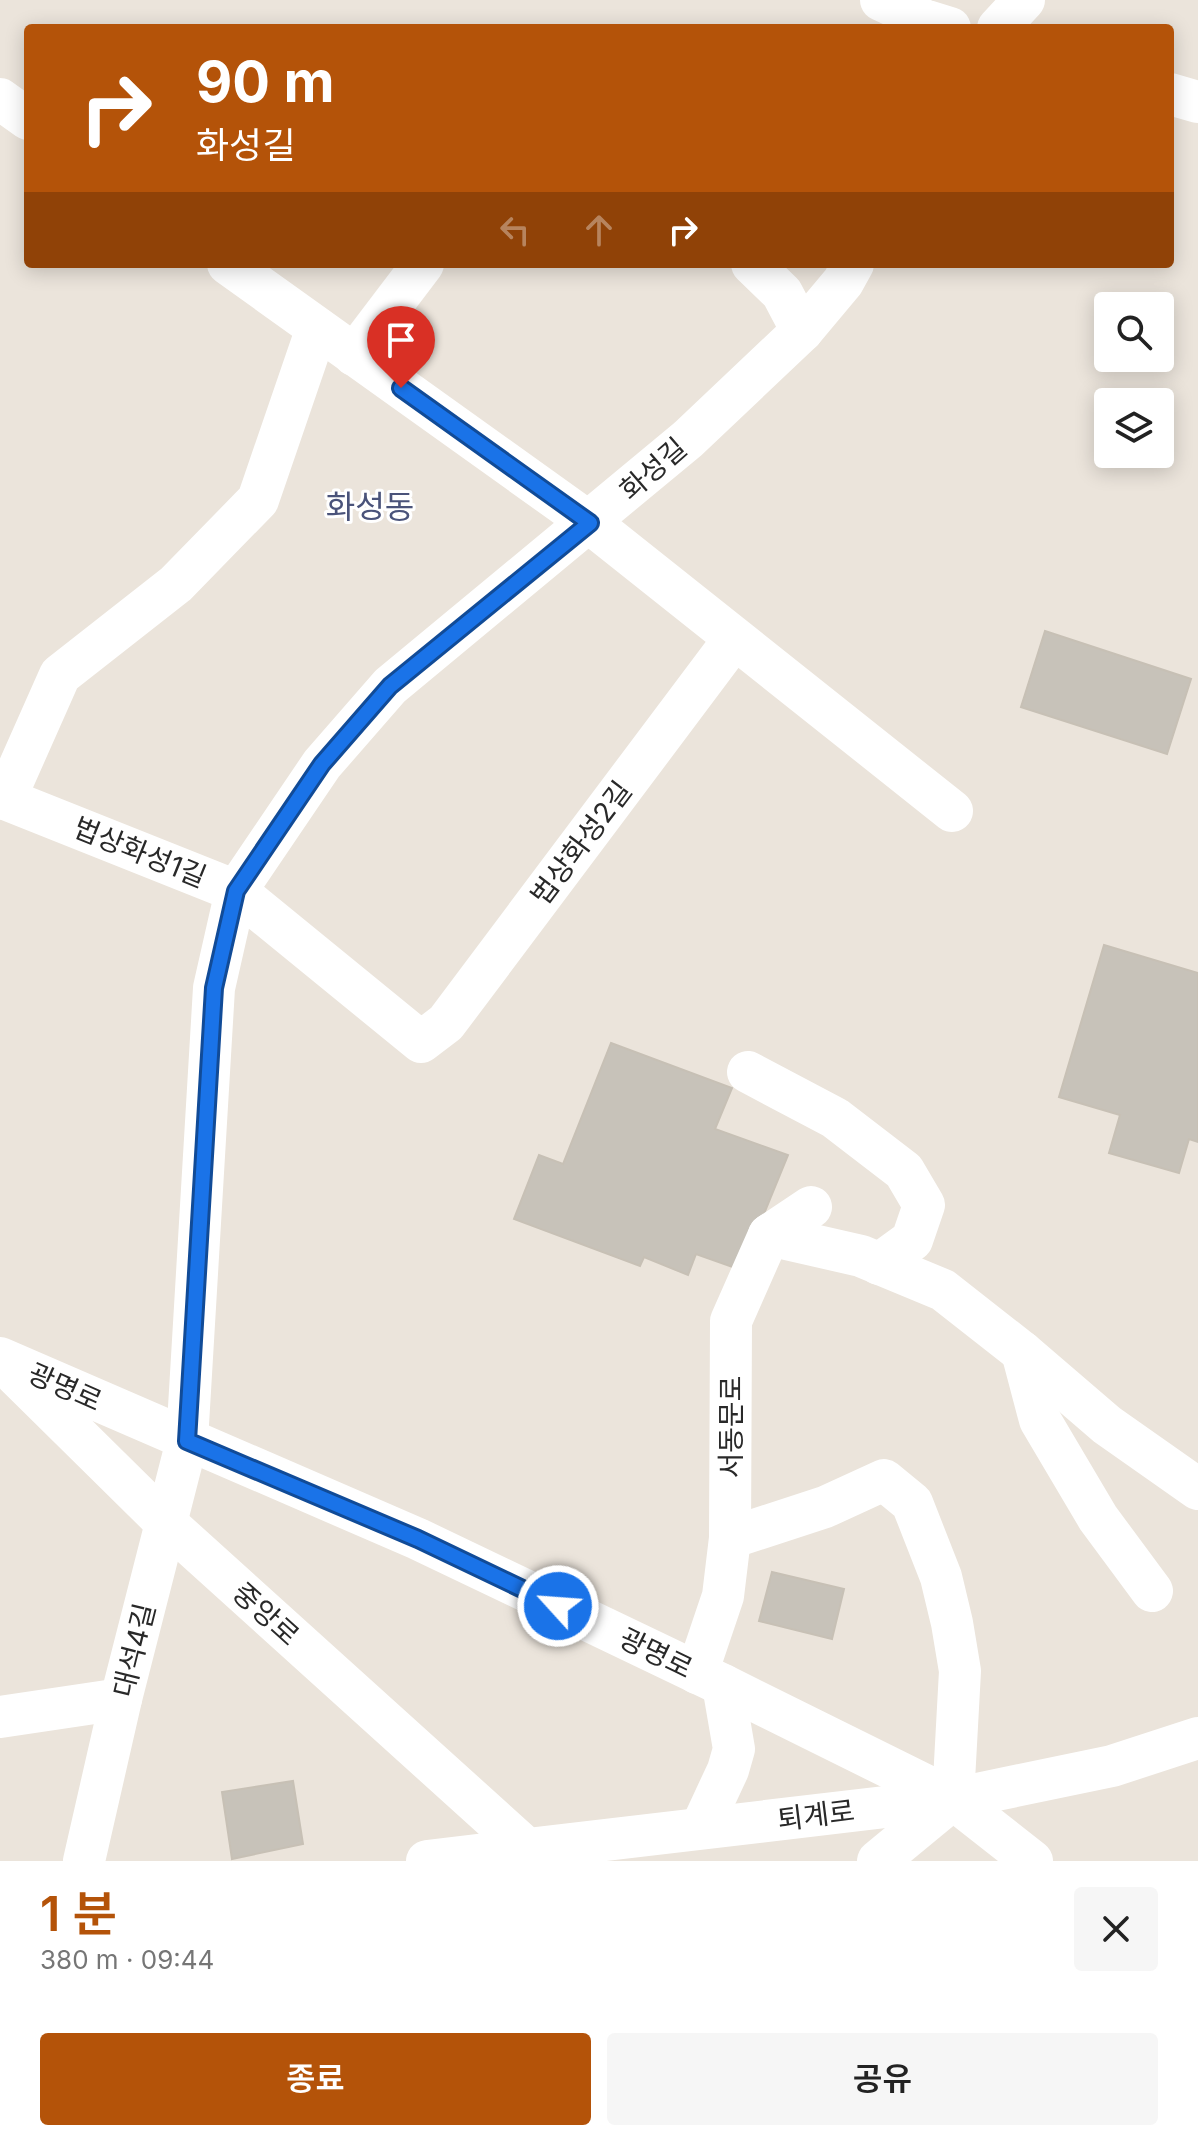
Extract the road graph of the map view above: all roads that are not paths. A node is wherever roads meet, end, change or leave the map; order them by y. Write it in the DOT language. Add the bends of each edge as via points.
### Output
graph roads {
  1 [pos="881,0"];
  2 [pos="1024,0"];
  3 [pos="930,24"];
  4 [pos="1002,24"];
  5 [pos="1174,95"];
  6 [pos="1198,102"];
  7 [pos="234,268"];
  8 [pos="420,268"];
  9 [pos="756,268"];
  10 [pos="851,268"];
  11 [pos="317,328"];
  12 [pos="802,331"];
  13 [pos="354,355"];
  14 [pos="590,523"];
  15 [pos="734,639"];
  16 [pos="3,798"];
  17 [pos="952,811"];
  18 [pos="236,891"];
  19 [pos="421,1042"];
  20 [pos="748,1072"];
  21 [pos="811,1207"];
  22 [pos="769,1235"];
  23 [pos="879,1264"];
  24 [pos="1022,1352"];
  25 [pos="0,1358"];
  26 [pos="187,1441"];
  27 [pos="1198,1489"];
  28 [pos="166,1523"];
  29 [pos="730,1538"];
  30 [pos="1152,1591"];
  31 [pos="710,1679"];
  32 [pos="121,1699"];
  33 [pos="0,1717"];
  34 [pos="1198,1738"];
  35 [pos="953,1799"];
  36 [pos="701,1828"];
  37 [pos="533,1854"];
  38 [pos="84,1861"];
  39 [pos="427,1861"];
  40 [pos="878,1861"];
  41 [pos="1032,1861"];
  1 -- 3 [label="street"];
  2 -- 4 [label="street"];
  5 -- 6 [label="street"];
  7 -- 11 [label="street"];
  8 -- 13 [label="street"];
  9 -- 12 [label="street" via="782,293"];
  10 -- 12 [label="street, 화성길"];
  11 -- 13 [label="street"];
  11 -- 16 [label="street" via="258,500 176,584 60,675"];
  12 -- 14 [label="street, 화성길"];
  13 -- 14 [label="street"];
  14 -- 15 [label="street"];
  14 -- 18 [label="street, 화성길" via="390,686 322,764"];
  15 -- 17 [label="street"];
  15 -- 19 [label="street, 법상화성2길" via="446,1023"];
  16 -- 18 [label="street, 법상화성1길"];
  18 -- 19 [label="street, 법상화성1길"];
  18 -- 26 [label="street, 화성길" via="214,988"];
  20 -- 23 [label="street" via="835,1118 904,1171 924,1205 912,1240"];
  21 -- 22 [label="street"];
  22 -- 23 [label="street"];
  22 -- 29 [label="street, 서동문로" via="731,1321"];
  23 -- 24 [label="street" via="943,1290"];
  24 -- 27 [label="street" via="1107,1425"];
  24 -- 30 [label="street" via="1040,1420 1098,1518"];
  25 -- 26 [label="street, 광명로"];
  25 -- 28 [label="street, 중앙로"];
  26 -- 28 [label="street, 대석4길"];
  26 -- 31 [label="street, 광명로" via="418,1539"];
  28 -- 32 [label="street, 대석4길"];
  28 -- 37 [label="street, 중앙로"];
  29 -- 31 [label="street, 서동문로"];
  29 -- 35 [label="street" via="825,1507 884,1480 912,1503 941,1577 960,1671"];
  31 -- 35 [label="street, 광명로"];
  31 -- 36 [label="street" via="734,1749"];
  32 -- 33 [label="street"];
  32 -- 38 [label="street, 대석4길"];
  34 -- 35 [label="street, 퇴계로" via="1112,1766"];
  35 -- 36 [label="street, 퇴계로"];
  35 -- 40 [label="street"];
  35 -- 41 [label="street, 광명로"];
  36 -- 37 [label="street, 퇴계로"];
  37 -- 39 [label="street, 퇴계로"];
}
